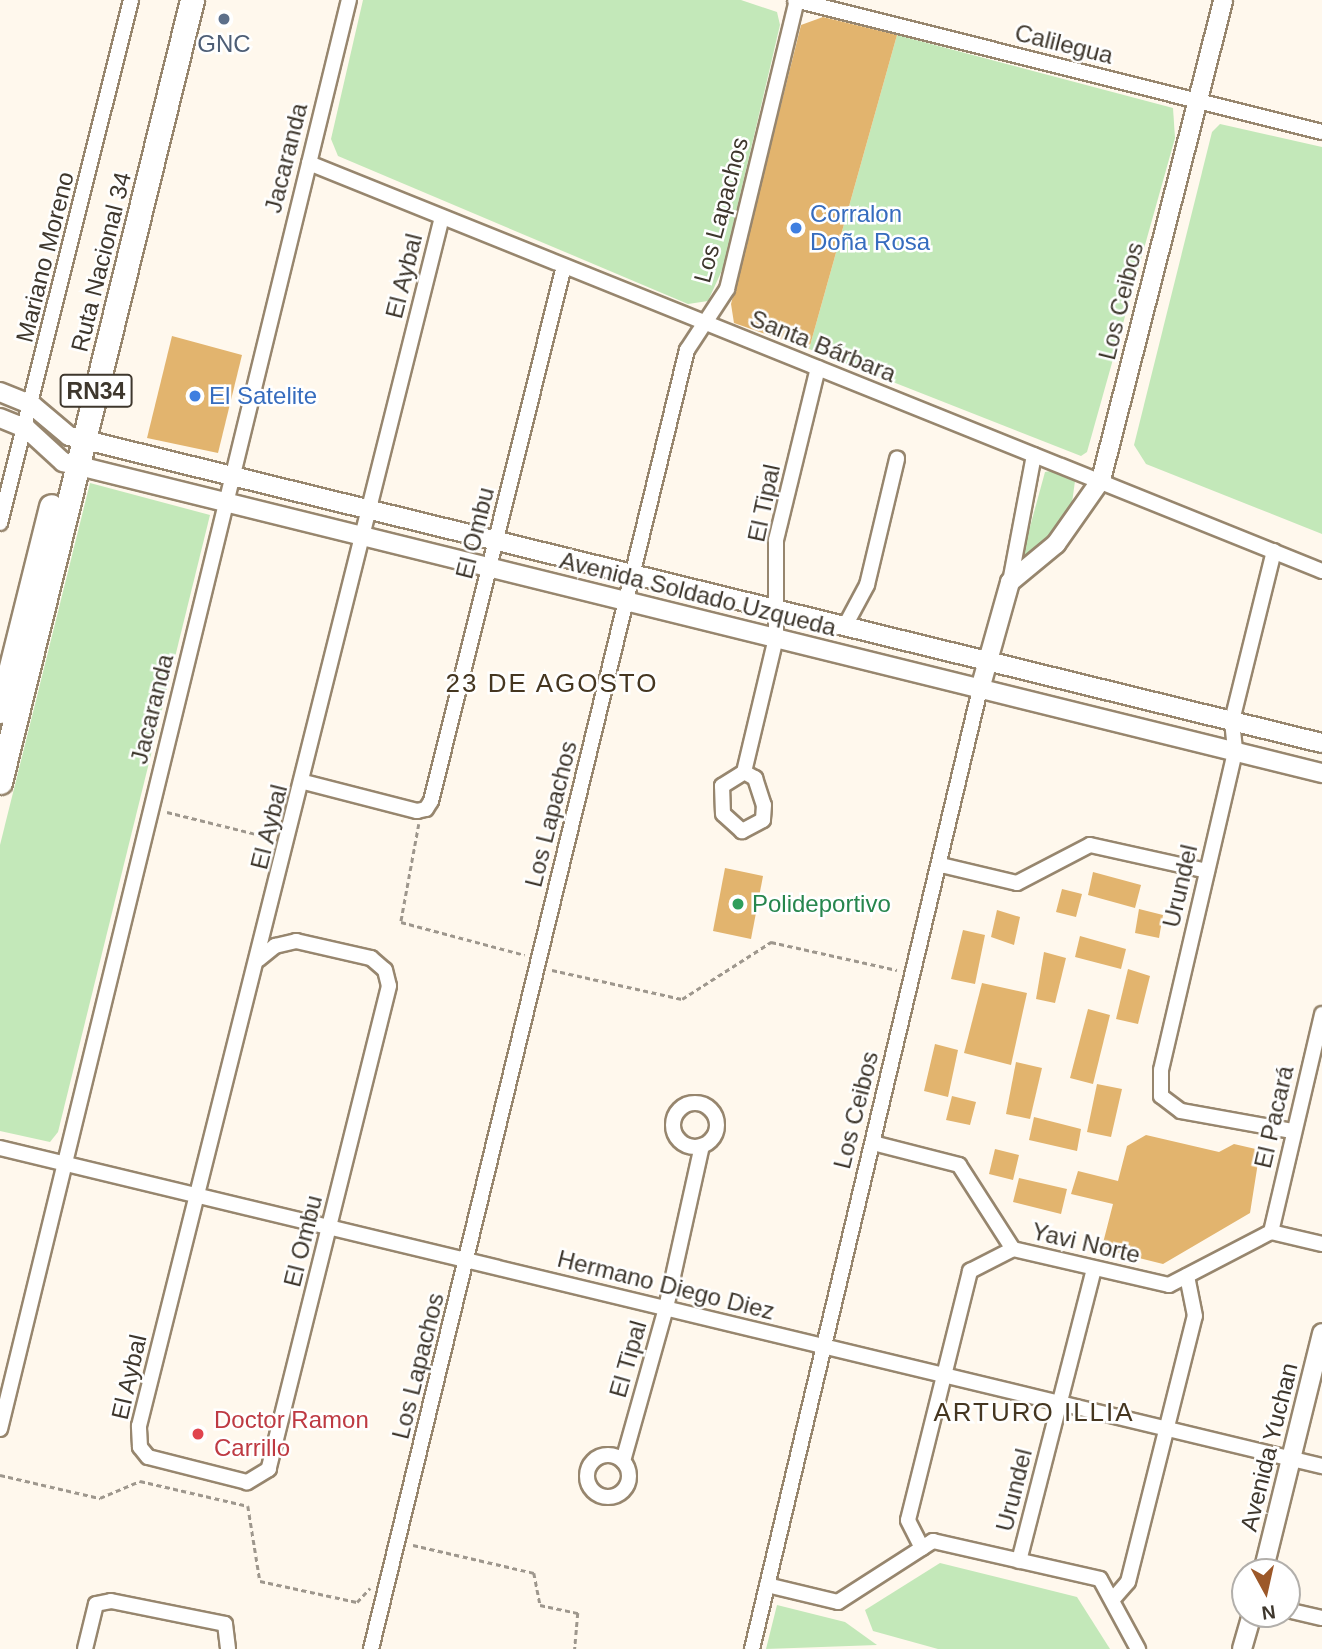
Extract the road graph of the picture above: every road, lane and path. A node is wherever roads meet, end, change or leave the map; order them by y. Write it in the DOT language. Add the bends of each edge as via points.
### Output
graph roads {
  1 [pos="131,0"];
  2 [pos="176,0"];
  3 [pos="192,0"];
  4 [pos="349,0"];
  5 [pos="797,0"];
  6 [pos="1223,0"];
  7 [pos="1198,100"];
  8 [pos="1322,132"];
  9 [pos="309,163"];
  10 [pos="442,217"];
  11 [pos="564,266"];
  12 [pos="705,324"];
  13 [pos="818,368"];
  14 [pos="0,392"];
  15 [pos="33,405"];
  16 [pos="0,418"];
  17 [pos="27,429"];
  18 [pos="77,438"];
  19 [pos="1034,455"];
  20 [pos="897,458"];
  21 [pos="70,464"];
  22 [pos="231,476"];
  23 [pos="1101,480"];
  24 [pos="226,502"];
  25 [pos="370,510"];
  26 [pos="0,523"];
  27 [pos="364,537"];
  28 [pos="497,541"];
  29 [pos="1274,551"];
  30 [pos="491,568"];
  31 [pos="1322,571"];
  32 [pos="633,574"];
  33 [pos="1010,582"];
  34 [pos="626,601"];
  35 [pos="779,610"];
  36 [pos="845,626"];
  37 [pos="776,638"];
  38 [pos="987,661"];
  39 [pos="980,689"];
  40 [pos="0,711"];
  41 [pos="1232,721"];
  42 [pos="1322,743"];
  43 [pos="1235,752"];
  44 [pos="744,772"];
  45 [pos="1322,773"];
  46 [pos="0,782"];
  47 [pos="304,782"];
  48 [pos="151,808"];
  49 [pos="424,810"];
  50 [pos="289,842"];
  51 [pos="941,865"];
  52 [pos="1207,871"];
  53 [pos="259,959"];
  54 [pos="538,962"];
  55 [pos="914,974"];
  56 [pos="1322,1014"];
  57 [pos="1292,1131"];
  58 [pos="873,1143"];
  59 [pos="702,1146"];
  60 [pos="0,1148"];
  61 [pos="64,1164"];
  62 [pos="198,1197"];
  63 [pos="330,1228"];
  64 [pos="1271,1232"];
  65 [pos="1322,1244"];
  66 [pos="1013,1249"];
  67 [pos="467,1261"];
  68 [pos="1094,1268"];
  69 [pos="1187,1276"];
  70 [pos="666,1308"];
  71 [pos="1322,1333"];
  72 [pos="825,1347"];
  73 [pos="944,1376"];
  74 [pos="1059,1403"];
  75 [pos="0,1429"];
  76 [pos="1167,1429"];
  77 [pos="1291,1459"];
  78 [pos="623,1461"];
  79 [pos="1322,1466"];
  80 [pos="0,1475"];
  81 [pos="260,1478"];
  82 [pos="922,1548"];
  83 [pos="1266,1558"];
  84 [pos="1019,1560"];
  85 [pos="394,1561"];
  86 [pos="767,1585"];
  87 [pos="1114,1598"];
  88 [pos="1301,1613"];
  89 [pos="1322,1618"];
  90 [pos="1248,1628"];
  91 [pos="85,1649"];
  92 [pos="228,1649"];
  93 [pos="371,1649"];
  94 [pos="575,1649"];
  95 [pos="752,1649"];
  96 [pos="1138,1649"];
  97 [pos="1242,1649"];
  1 -- 15 [label="street, Mariano Moreno"];
  2 -- 18 [label="highway, Ruta Nacional 34 / RN34"];
  3 -- 18 [label="highway, Ruta Nacional 34 / RN34"];
  4 -- 9 [label="street, Jacaranda"];
  5 -- 7 [label="street, Calilegua"];
  5 -- 12 [label="street, Los Lapachos" via="727,289"];
  6 -- 7 [label="street, Los Ceibos"];
  7 -- 8 [label="street, Calilegua"];
  7 -- 23 [label="street, Los Ceibos"];
  9 -- 10 [label="street, Santa Bárbara"];
  9 -- 22 [label="street, Jacaranda"];
  10 -- 11 [label="street, Santa Bárbara"];
  10 -- 25 [label="street, El Aybal"];
  11 -- 12 [label="street, Santa Bárbara"];
  11 -- 28 [label="street, El Ombu"];
  12 -- 13 [label="street, Santa Bárbara"];
  12 -- 32 [label="street, Los Lapachos" via="688,350"];
  13 -- 19 [label="street, Santa Bárbara"];
  13 -- 35 [label="street, El Tipal" via="776,540"];
  14 -- 15 [label="street"];
  15 -- 17 [label="street, Mariano Moreno"];
  15 -- 18 [label="street"];
  16 -- 17 [label="street"];
  17 -- 21 [label="street"];
  17 -- 26 [label="street, Mariano Moreno"];
  18 -- 21 [label="highway, Ruta Nacional 34 / RN34"];
  18 -- 22 [label="street, Avenida Soldado Uzqueda"];
  19 -- 23 [label="street, Santa Bárbara"];
  19 -- 33 [label="street, Los Ceibos"];
  20 -- 36 [label="street" via="867,585"];
  21 -- 24 [label="street, Avenida Soldado Uzqueda"];
  21 -- 40 [label="highway, Ruta Nacional 34 / RN34"];
  21 -- 46 [label="highway, Ruta Nacional 34 / RN34"];
  22 -- 24 [label="street, Jacaranda"];
  22 -- 25 [label="street, Avenida Soldado Uzqueda"];
  23 -- 29 [label="street, Santa Bárbara"];
  23 -- 33 [label="street, Los Ceibos" via="1056,544"];
  24 -- 27 [label="street, Avenida Soldado Uzqueda"];
  24 -- 48 [label="street, Jacaranda"];
  25 -- 27 [label="street, El Aybal"];
  25 -- 28 [label="street, Avenida Soldado Uzqueda"];
  27 -- 30 [label="street, Avenida Soldado Uzqueda"];
  27 -- 47 [label="street, El Aybal"];
  28 -- 30 [label="street, El Ombu"];
  28 -- 32 [label="street, Avenida Soldado Uzqueda"];
  29 -- 31 [label="street, Santa Bárbara"];
  29 -- 41 [label="street, Urundel"];
  30 -- 34 [label="street, Avenida Soldado Uzqueda"];
  30 -- 49 [label="street, El Ombu"];
  32 -- 34 [label="street, Los Lapachos"];
  32 -- 35 [label="street, Avenida Soldado Uzqueda"];
  33 -- 38 [label="street, Los Ceibos"];
  34 -- 37 [label="street, Avenida Soldado Uzqueda"];
  34 -- 54 [label="street, Los Lapachos"];
  35 -- 36 [label="street, Avenida Soldado Uzqueda"];
  35 -- 37 [label="street, El Tipal"];
  36 -- 38 [label="street, Avenida Soldado Uzqueda"];
  37 -- 39 [label="street, Avenida Soldado Uzqueda"];
  37 -- 44 [label="street, El Tipal"];
  38 -- 39 [label="street, Los Ceibos"];
  38 -- 41 [label="street, Avenida Soldado Uzqueda"];
  39 -- 43 [label="street, Avenida Soldado Uzqueda"];
  39 -- 51 [label="street, Los Ceibos"];
  41 -- 42 [label="street, Avenida Soldado Uzqueda"];
  41 -- 43 [label="street, Urundel"];
  43 -- 45 [label="street, Avenida Soldado Uzqueda"];
  43 -- 52 [label="street, Urundel"];
  47 -- 49 [label="street"];
  47 -- 50 [label="street, El Aybal"];
  48 -- 50 [label="path"];
  48 -- 61 [label="street, Jacaranda"];
  49 -- 54 [label="path" via="401,922 518,950"];
  50 -- 53 [label="street, El Aybal"];
  51 -- 52 [label="street" via="1017,883 1090,845"];
  51 -- 55 [label="street, Los Ceibos"];
  52 -- 57 [label="street, Urundel" via="1161,1070 1161,1096 1181,1111"];
  53 -- 62 [label="street, El Aybal"];
  53 -- 63 [label="street, El Ombu" via="275,946 296,941 370,958 385,970 389,986"];
  54 -- 55 [label="path" via="682,999 771,943"];
  54 -- 67 [label="street, Los Lapachos"];
  55 -- 58 [label="street, Los Ceibos"];
  56 -- 57 [label="street, El Pacará"];
  57 -- 64 [label="street, El Pacará"];
  58 -- 66 [label="street, Yavi Norte" via="959,1165"];
  58 -- 72 [label="street, Los Ceibos"];
  59 -- 70 [label="street, El Tipal"];
  60 -- 61 [label="street, Hermano Diego Diez"];
  61 -- 62 [label="street, Hermano Diego Diez"];
  61 -- 75 [label="street, Jacaranda"];
  62 -- 63 [label="street, Hermano Diego Diez"];
  62 -- 81 [label="street, El Aybal" via="139,1426 140,1447 148,1457 247,1482"];
  63 -- 67 [label="street, Hermano Diego Diez"];
  63 -- 81 [label="street, El Ombu" via="269,1469"];
  64 -- 65 [label="street"];
  64 -- 69 [label="street, Yavi Norte"];
  66 -- 68 [label="street, Yavi Norte"];
  66 -- 73 [label="street" via="970,1270"];
  67 -- 70 [label="street, Hermano Diego Diez"];
  67 -- 85 [label="street, Los Lapachos"];
  68 -- 69 [label="street, Yavi Norte" via="1169,1285"];
  68 -- 74 [label="street, Urundel"];
  69 -- 76 [label="street" via="1195,1317"];
  70 -- 72 [label="street, Hermano Diego Diez"];
  70 -- 78 [label="street, El Tipal"];
  71 -- 77 [label="street, Avenida Yuchan"];
  72 -- 73 [label="street, Hermano Diego Diez"];
  72 -- 86 [label="street, Los Ceibos"];
  73 -- 74 [label="street, Hermano Diego Diez"];
  73 -- 82 [label="street" via="908,1520"];
  74 -- 76 [label="street, Hermano Diego Diez"];
  74 -- 84 [label="street, Urundel"];
  76 -- 77 [label="street, Hermano Diego Diez"];
  76 -- 87 [label="street" via="1128,1582"];
  77 -- 79 [label="street, Hermano Diego Diez"];
  77 -- 83 [label="street, Avenida Yuchan"];
  80 -- 85 [label="path" via="100,1498 140,1481 248,1506 260,1581 358,1602"];
  82 -- 84 [label="street" via="933,1541"];
  82 -- 86 [label="street" via="838,1602"];
  84 -- 87 [label="street" via="1100,1579"];
  85 -- 93 [label="street, Los Lapachos"];
  85 -- 94 [label="path" via="409,1544 534,1573 540,1605 578,1613"];
  86 -- 95 [label="street, Los Ceibos"];
  87 -- 96 [label="street"];
  88 -- 89 [label="street"];
  90 -- 97 [label="street"];
  91 -- 92 [label="street" via="96,1604 111,1601 225,1624"];
}
